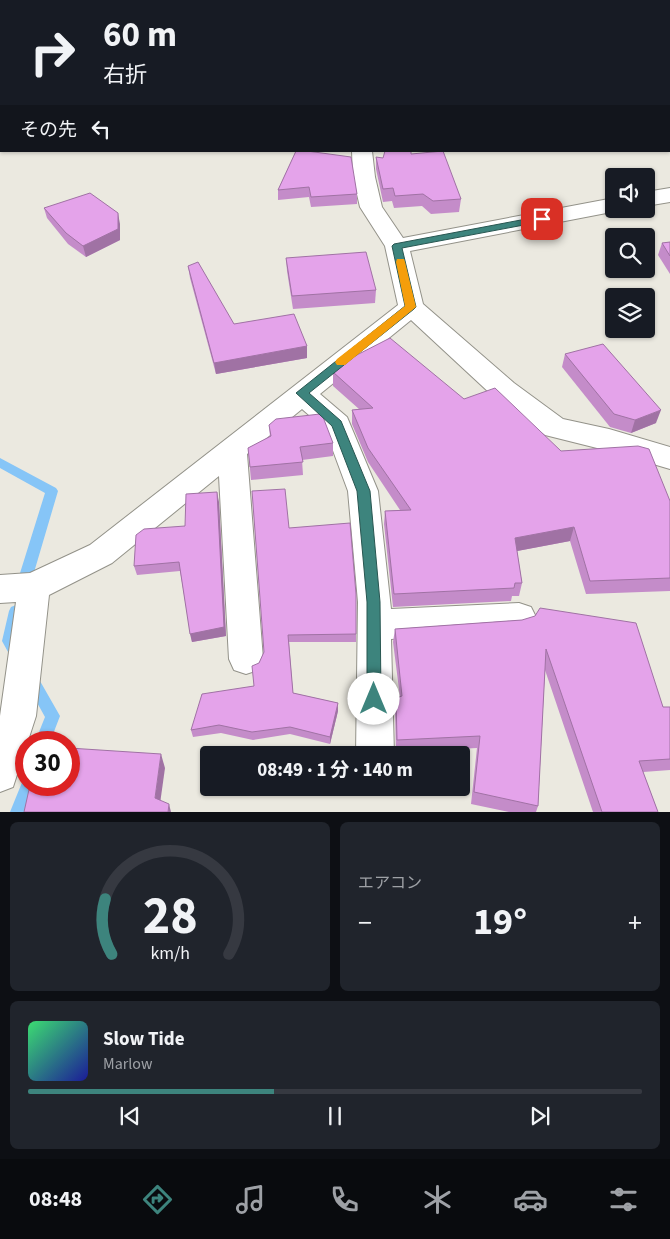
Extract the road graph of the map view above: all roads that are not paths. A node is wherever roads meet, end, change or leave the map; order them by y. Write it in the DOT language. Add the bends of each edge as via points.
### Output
graph roads {
  1 [pos="362,152"];
  2 [pos="670,194"];
  3 [pos="655,197"];
  4 [pos="605,207"];
  5 [pos="397,246"];
  6 [pos="410,307"];
  7 [pos="302,393"];
  8 [pos="232,448"];
  9 [pos="670,458"];
  10 [pos="34,587"];
  11 [pos="0,588"];
  12 [pos="519,617"];
  13 [pos="374,625"];
  14 [pos="246,659"];
  15 [pos="375,746"];
  16 [pos="0,774"];
  1 -- 5 [label="street" via="370,208"];
  2 -- 3 [label="street"];
  4 -- 5 [label="street"];
  5 -- 6 [label="street"];
  6 -- 7 [label="street"];
  6 -- 9 [label="street" via="504,390 555,428"];
  7 -- 8 [label="street"];
  7 -- 13 [label="street" via="337,424 364,491"];
  8 -- 10 [label="street" via="101,554"];
  8 -- 14 [label="street"];
  10 -- 11 [label="street"];
  10 -- 16 [label="street" via="18,716"];
  12 -- 13 [label="street"];
  13 -- 15 [label="street"];
}
